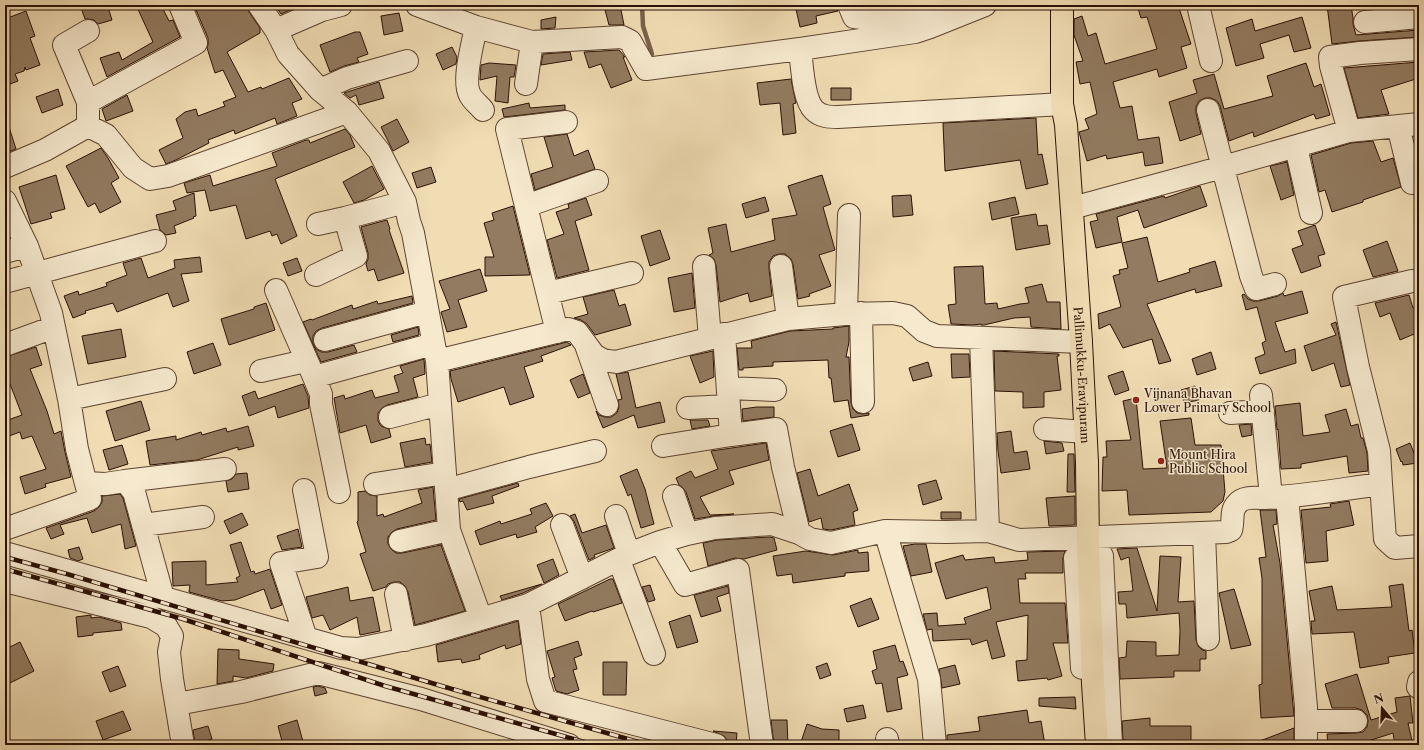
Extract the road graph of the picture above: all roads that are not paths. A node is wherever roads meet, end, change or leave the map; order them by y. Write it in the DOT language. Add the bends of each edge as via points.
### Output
graph roads {
  1 [pos="180,5"];
  2 [pos="259,5"];
  3 [pos="417,5"];
  4 [pos="849,5"];
  5 [pos="939,5"];
  6 [pos="985,5"];
  7 [pos="1062,5"];
  8 [pos="1198,5"];
  9 [pos="327,7"];
  10 [pos="1419,17"];
  11 [pos="1365,22"];
  12 [pos="476,26"];
  13 [pos="276,30"];
  14 [pos="88,31"];
  15 [pos="532,42"];
  16 [pos="800,49"];
  17 [pos="1419,49"];
  18 [pos="407,61"];
  19 [pos="1211,61"];
  20 [pos="526,84"];
  21 [pos="320,90"];
  22 [pos="88,102"];
  23 [pos="1062,104"];
  24 [pos="483,110"];
  25 [pos="1208,110"];
  26 [pos="347,112"];
  27 [pos="566,122"];
  28 [pos="1409,125"];
  29 [pos="88,126"];
  30 [pos="1349,131"];
  31 [pos="1296,147"];
  32 [pos="5,167"];
  33 [pos="1223,167"];
  34 [pos="597,181"];
  35 [pos="1412,183"];
  36 [pos="5,201"];
  37 [pos="405,202"];
  38 [pos="526,206"];
  39 [pos="1072,208"];
  40 [pos="1311,212"];
  41 [pos="849,215"];
  42 [pos="345,218"];
  43 [pos="318,224"];
  44 [pos="155,241"];
  45 [pos="27,246"];
  46 [pos="5,252"];
  47 [pos="704,266"];
  48 [pos="782,266"];
  49 [pos="36,272"];
  50 [pos="632,273"];
  51 [pos="316,275"];
  52 [pos="1412,281"];
  53 [pos="5,282"];
  54 [pos="1275,284"];
  55 [pos="276,290"];
  56 [pos="548,293"];
  57 [pos="427,312"];
  58 [pos="853,313"];
  59 [pos="788,319"];
  60 [pos="54,327"];
  61 [pos="557,332"];
  62 [pos="717,336"];
  63 [pos="981,338"];
  64 [pos="324,340"];
  65 [pos="1081,342"];
  66 [pos="5,345"];
  67 [pos="586,345"];
  68 [pos="435,352"];
  69 [pos="261,371"];
  70 [pos="312,371"];
  71 [pos="165,379"];
  72 [pos="775,390"];
  73 [pos="728,397"];
  74 [pos="69,399"];
  75 [pos="863,402"];
  76 [pos="440,404"];
  77 [pos="607,405"];
  78 [pos="688,408"];
  79 [pos="1230,413"];
  80 [pos="390,417"];
  81 [pos="1046,430"];
  82 [pos="1085,432"];
  83 [pos="731,435"];
  84 [pos="663,446"];
  85 [pos="595,451"];
  86 [pos="225,469"];
  87 [pos="125,481"];
  88 [pos="446,481"];
  89 [pos="86,483"];
  90 [pos="375,484"];
  91 [pos="1381,484"];
  92 [pos="304,490"];
  93 [pos="339,492"];
  94 [pos="674,496"];
  95 [pos="1279,497"];
  96 [pos="616,516"];
  97 [pos="202,517"];
  98 [pos="143,525"];
  99 [pos="562,525"];
  100 [pos="5,529"];
  101 [pos="449,530"];
  102 [pos="885,531"];
  103 [pos="988,531"];
  104 [pos="799,533"];
  105 [pos="1204,533"];
  106 [pos="687,534"];
  107 [pos="400,541"];
  108 [pos="660,542"];
  109 [pos="1088,546"];
  110 [pos="1419,546"];
  111 [pos="5,553"];
  112 [pos="624,557"];
  113 [pos="582,578"];
  114 [pos="5,581"];
  115 [pos="396,594"];
  116 [pos="160,597"];
  117 [pos="528,606"];
  118 [pos="481,619"];
  119 [pos="306,638"];
  120 [pos="1208,639"];
  121 [pos="405,640"];
  122 [pos="654,654"];
  123 [pos="1419,682"];
  124 [pos="1418,688"];
  125 [pos="177,704"];
  126 [pos="1306,721"];
  127 [pos="1356,721"];
  128 [pos="183,745"];
  129 [pos="569,745"];
  130 [pos="716,745"];
  131 [pos="762,745"];
  132 [pos="934,745"];
  133 [pos="1087,745"];
  134 [pos="1097,745"];
  135 [pos="1110,745"];
  136 [pos="1306,745"];
  1 -- 22 [label="street" via="196,43"];
  2 -- 13 [label="street"];
  3 -- 12 [label="street"];
  4 -- 5 [label="street" via="854,17 877,20 914,14"];
  6 -- 16 [label="street" via="914,32"];
  7 -- 23 [label="main road, Pallimukku-Eravipuram"];
  8 -- 19 [label="street"];
  9 -- 13 [label="street"];
  10 -- 11 [label="street"];
  12 -- 15 [label="street"];
  12 -- 24 [label="street" via="467,77 470,95"];
  13 -- 21 [label="street" via="288,54"];
  14 -- 22 [label="street" via="64,45"];
  15 -- 16 [label="street" via="622,37 630,41 646,69"];
  15 -- 20 [label="street"];
  16 -- 23 [label="street" via="807,97 814,110 824,116"];
  17 -- 30 [label="street" via="1330,57"];
  18 -- 21 [label="street" via="347,78"];
  21 -- 26 [label="street"];
  22 -- 29 [label="street"];
  23 -- 39 [label="main road, Pallimukku-Eravipuram"];
  25 -- 33 [label="street"];
  26 -- 29 [label="street" via="168,176 150,179 133,168 106,135"];
  26 -- 37 [label="street" via="379,151"];
  27 -- 38 [label="street" via="507,129"];
  28 -- 30 [label="street"];
  28 -- 35 [label="street"];
  29 -- 32 [label="street" via="45,150"];
  30 -- 31 [label="street"];
  31 -- 33 [label="street"];
  31 -- 40 [label="street"];
  33 -- 39 [label="street"];
  33 -- 54 [label="street" via="1256,289"];
  34 -- 38 [label="street"];
  36 -- 45 [label="street"];
  37 -- 42 [label="street"];
  37 -- 57 [label="street"];
  38 -- 56 [label="street"];
  39 -- 65 [label="main road, Pallimukku-Eravipuram"];
  41 -- 58 [label="street"];
  42 -- 43 [label="street"];
  42 -- 51 [label="street" via="356,256"];
  44 -- 49 [label="street"];
  45 -- 46 [label="street"];
  45 -- 49 [label="street"];
  47 -- 62 [label="street"];
  48 -- 59 [label="street"];
  49 -- 53 [label="street"];
  49 -- 60 [label="street"];
  50 -- 56 [label="street"];
  52 -- 91 [label="street" via="1344,297 1379,451"];
  55 -- 70 [label="street"];
  56 -- 61 [label="street"];
  57 -- 64 [label="street"];
  57 -- 68 [label="street"];
  58 -- 59 [label="street"];
  58 -- 63 [label="street" via="893,313 907,316 924,330 937,336"];
  58 -- 75 [label="street"];
  59 -- 62 [label="street"];
  60 -- 66 [label="street"];
  60 -- 74 [label="street"];
  61 -- 67 [label="street" via="568,329 578,332"];
  61 -- 68 [label="street"];
  62 -- 67 [label="street" via="616,362 603,360 594,355"];
  62 -- 73 [label="street"];
  63 -- 65 [label="street"];
  63 -- 103 [label="street"];
  65 -- 82 [label="main road, Pallimukku-Eravipuram"];
  67 -- 77 [label="street"];
  68 -- 70 [label="street"];
  68 -- 76 [label="street"];
  69 -- 70 [label="street" via="301,362"];
  70 -- 93 [label="street" via="321,394 320,404"];
  71 -- 74 [label="street"];
  72 -- 73 [label="street"];
  73 -- 78 [label="street"];
  73 -- 83 [label="street"];
  74 -- 89 [label="street" via="77,449"];
  76 -- 80 [label="street"];
  76 -- 88 [label="street"];
  79 -- 95 [label="street" via="1262,403"];
  81 -- 82 [label="street"];
  82 -- 109 [label="main road, Pallimukku-Eravipuram"];
  83 -- 84 [label="street"];
  83 -- 104 [label="street" via="776,429"];
  85 -- 88 [label="street" via="529,467"];
  86 -- 87 [label="street"];
  87 -- 89 [label="street"];
  87 -- 98 [label="street" via="134,492"];
  88 -- 90 [label="street"];
  88 -- 101 [label="street"];
  89 -- 100 [label="street" via="90,499"];
  91 -- 95 [label="street"];
  91 -- 110 [label="street" via="1385,539 1395,548"];
  92 -- 119 [label="street" via="317,557 281,563"];
  94 -- 106 [label="street"];
  95 -- 105 [label="street" via="1244,499 1237,503 1232,511 1231,530"];
  95 -- 126 [label="street"];
  96 -- 112 [label="street"];
  97 -- 98 [label="street"];
  98 -- 116 [label="street" via="161,590"];
  99 -- 113 [label="street"];
  101 -- 107 [label="street"];
  101 -- 118 [label="street"];
  102 -- 103 [label="street"];
  102 -- 104 [label="street" via="831,543 810,539"];
  102 -- 132 [label="street" via="929,679"];
  103 -- 109 [label="street" via="1018,540"];
  104 -- 106 [label="street" via="772,524 715,528"];
  105 -- 109 [label="street"];
  105 -- 120 [label="street"];
  106 -- 108 [label="street"];
  108 -- 112 [label="street"];
  108 -- 131 [label="street" via="685,585 738,570"];
  109 -- 133 [label="street" via="1075,558"];
  109 -- 134 [label="main road, Pallimukku-Eravipuram"];
  109 -- 135 [label="street" via="1102,556"];
  111 -- 116 [label="street"];
  112 -- 113 [label="street"];
  112 -- 122 [label="street"];
  113 -- 117 [label="street"];
  114 -- 125 [label="street" via="151,617 166,626 172,636 169,652"];
  115 -- 121 [label="street"];
  116 -- 119 [label="street"];
  117 -- 118 [label="street"];
  117 -- 130 [label="street" via="538,679 545,701"];
  118 -- 121 [label="street"];
  119 -- 121 [label="street" via="341,648 358,649"];
  123 -- 124 [label="street"];
  125 -- 128 [label="street"];
  125 -- 129 [label="street" via="241,692 318,673 421,699"];
  126 -- 127 [label="street"];
  126 -- 136 [label="street"];
}
